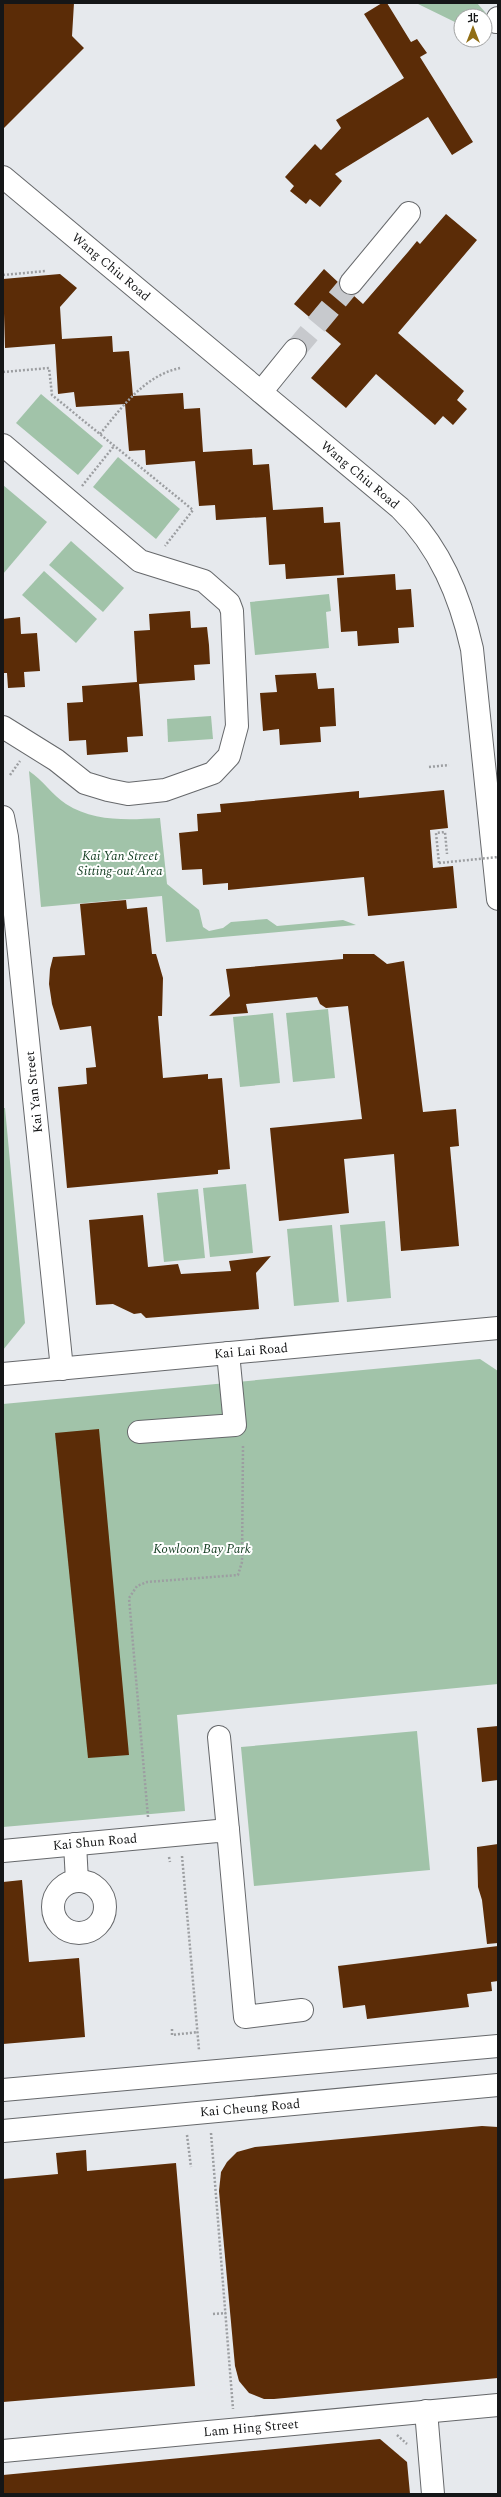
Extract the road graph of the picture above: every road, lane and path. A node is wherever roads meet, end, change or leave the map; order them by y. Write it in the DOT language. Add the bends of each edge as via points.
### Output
graph roads {
  1 [pos="3,177"];
  2 [pos="409,213"];
  3 [pos="46,271"];
  4 [pos="3,275"];
  5 [pos="351,283"];
  6 [pos="295,350"];
  7 [pos="180,368"];
  8 [pos="3,372"];
  9 [pos="261,392"];
  10 [pos="100,434"];
  11 [pos="3,446"];
  12 [pos="114,446"];
  13 [pos="81,488"];
  14 [pos="162,550"];
  15 [pos="3,727"];
  16 [pos="489,733"];
  17 [pos="449,766"];
  18 [pos="16,767"];
  19 [pos="429,767"];
  20 [pos="10,775"];
  21 [pos="3,817"];
  22 [pos="447,854"];
  23 [pos="498,857"];
  24 [pos="498,899"];
  25 [pos="498,1328"];
  26 [pos="228,1353"];
  27 [pos="62,1369"];
  28 [pos="3,1374"];
  29 [pos="139,1432"];
  30 [pos="243,1440"];
  31 [pos="219,1737"];
  32 [pos="149,1822"];
  33 [pos="228,1830"];
  34 [pos="75,1844"];
  35 [pos="3,1851"];
  36 [pos="182,1855"];
  37 [pos="169,1856"];
  38 [pos="170,1862"];
  39 [pos="77,1881"];
  40 [pos="302,2010"];
  41 [pos="172,2029"];
  42 [pos="198,2032"];
  43 [pos="498,2032"];
  44 [pos="498,2046"];
  45 [pos="200,2050"];
  46 [pos="459,2050"];
  47 [pos="498,2085"];
  48 [pos="465,2088"];
  49 [pos="3,2090"];
  50 [pos="498,2093"];
  51 [pos="3,2131"];
  52 [pos="210,2133"];
  53 [pos="187,2135"];
  54 [pos="191,2167"];
  55 [pos="226,2313"];
  56 [pos="213,2314"];
  57 [pos="498,2405"];
  58 [pos="426,2411"];
  59 [pos="234,2414"];
  60 [pos="395,2434"];
  61 [pos="3,2451"];
  62 [pos="411,2451"];
  63 [pos="433,2494"];
  1 -- 9 [label="street, Wang Chiu Road"];
  2 -- 5 [label="street"];
  3 -- 4 [label="path"];
  6 -- 9 [label="street"];
  7 -- 10 [label="path" via="135,391"];
  8 -- 10 [label="path" via="49,368 52,395"];
  9 -- 16 [label="street, Wang Chiu Road" via="400,508 431,544 449,577 465,618"];
  10 -- 12 [label="path"];
  11 -- 15 [label="street" via="140,561 204,581 229,603 232,611 237,726 229,756 213,773 165,790 128,794 85,783 56,760"];
  12 -- 13 [label="path"];
  12 -- 14 [label="path" via="194,510"];
  16 -- 24 [label="street, Wang Chiu Road"];
  17 -- 19 [label="path"];
  18 -- 20 [label="path"];
  21 -- 27 [label="street, Kai Yan Street"];
  22 -- 23 [label="path, bridge" via="445,832 436,833 439,863"];
  25 -- 26 [label="street, Kai Lai Road"];
  26 -- 27 [label="street, Kai Lai Road"];
  26 -- 29 [label="street" via="235,1425"];
  27 -- 28 [label="street, Kai Lai Road"];
  30 -- 32 [label="path" via="242,1562 238,1575 147,1582 137,1586 129,1598"];
  31 -- 33 [label="street"];
  33 -- 34 [label="street, Kai Shun Road"];
  33 -- 40 [label="street" via="245,2017"];
  34 -- 35 [label="street, Kai Shun Road"];
  34 -- 39 [label="street"];
  36 -- 42 [label="path"];
  37 -- 38 [label="path"];
  41 -- 42 [label="path" via="172,2035"];
  42 -- 45 [label="path"];
  43 -- 46 [label="street"];
  44 -- 46 [label="street"];
  46 -- 49 [label="street"];
  47 -- 48 [label="street, Kai Cheung Road"];
  48 -- 50 [label="street"];
  48 -- 51 [label="street, Kai Cheung Road"];
  52 -- 55 [label="path"];
  53 -- 54 [label="path"];
  55 -- 56 [label="path"];
  55 -- 59 [label="path"];
  57 -- 58 [label="street, Lam Hing Street"];
  58 -- 61 [label="street, Lam Hing Street"];
  58 -- 63 [label="street"];
  60 -- 62 [label="path" via="408,2444"];
}
